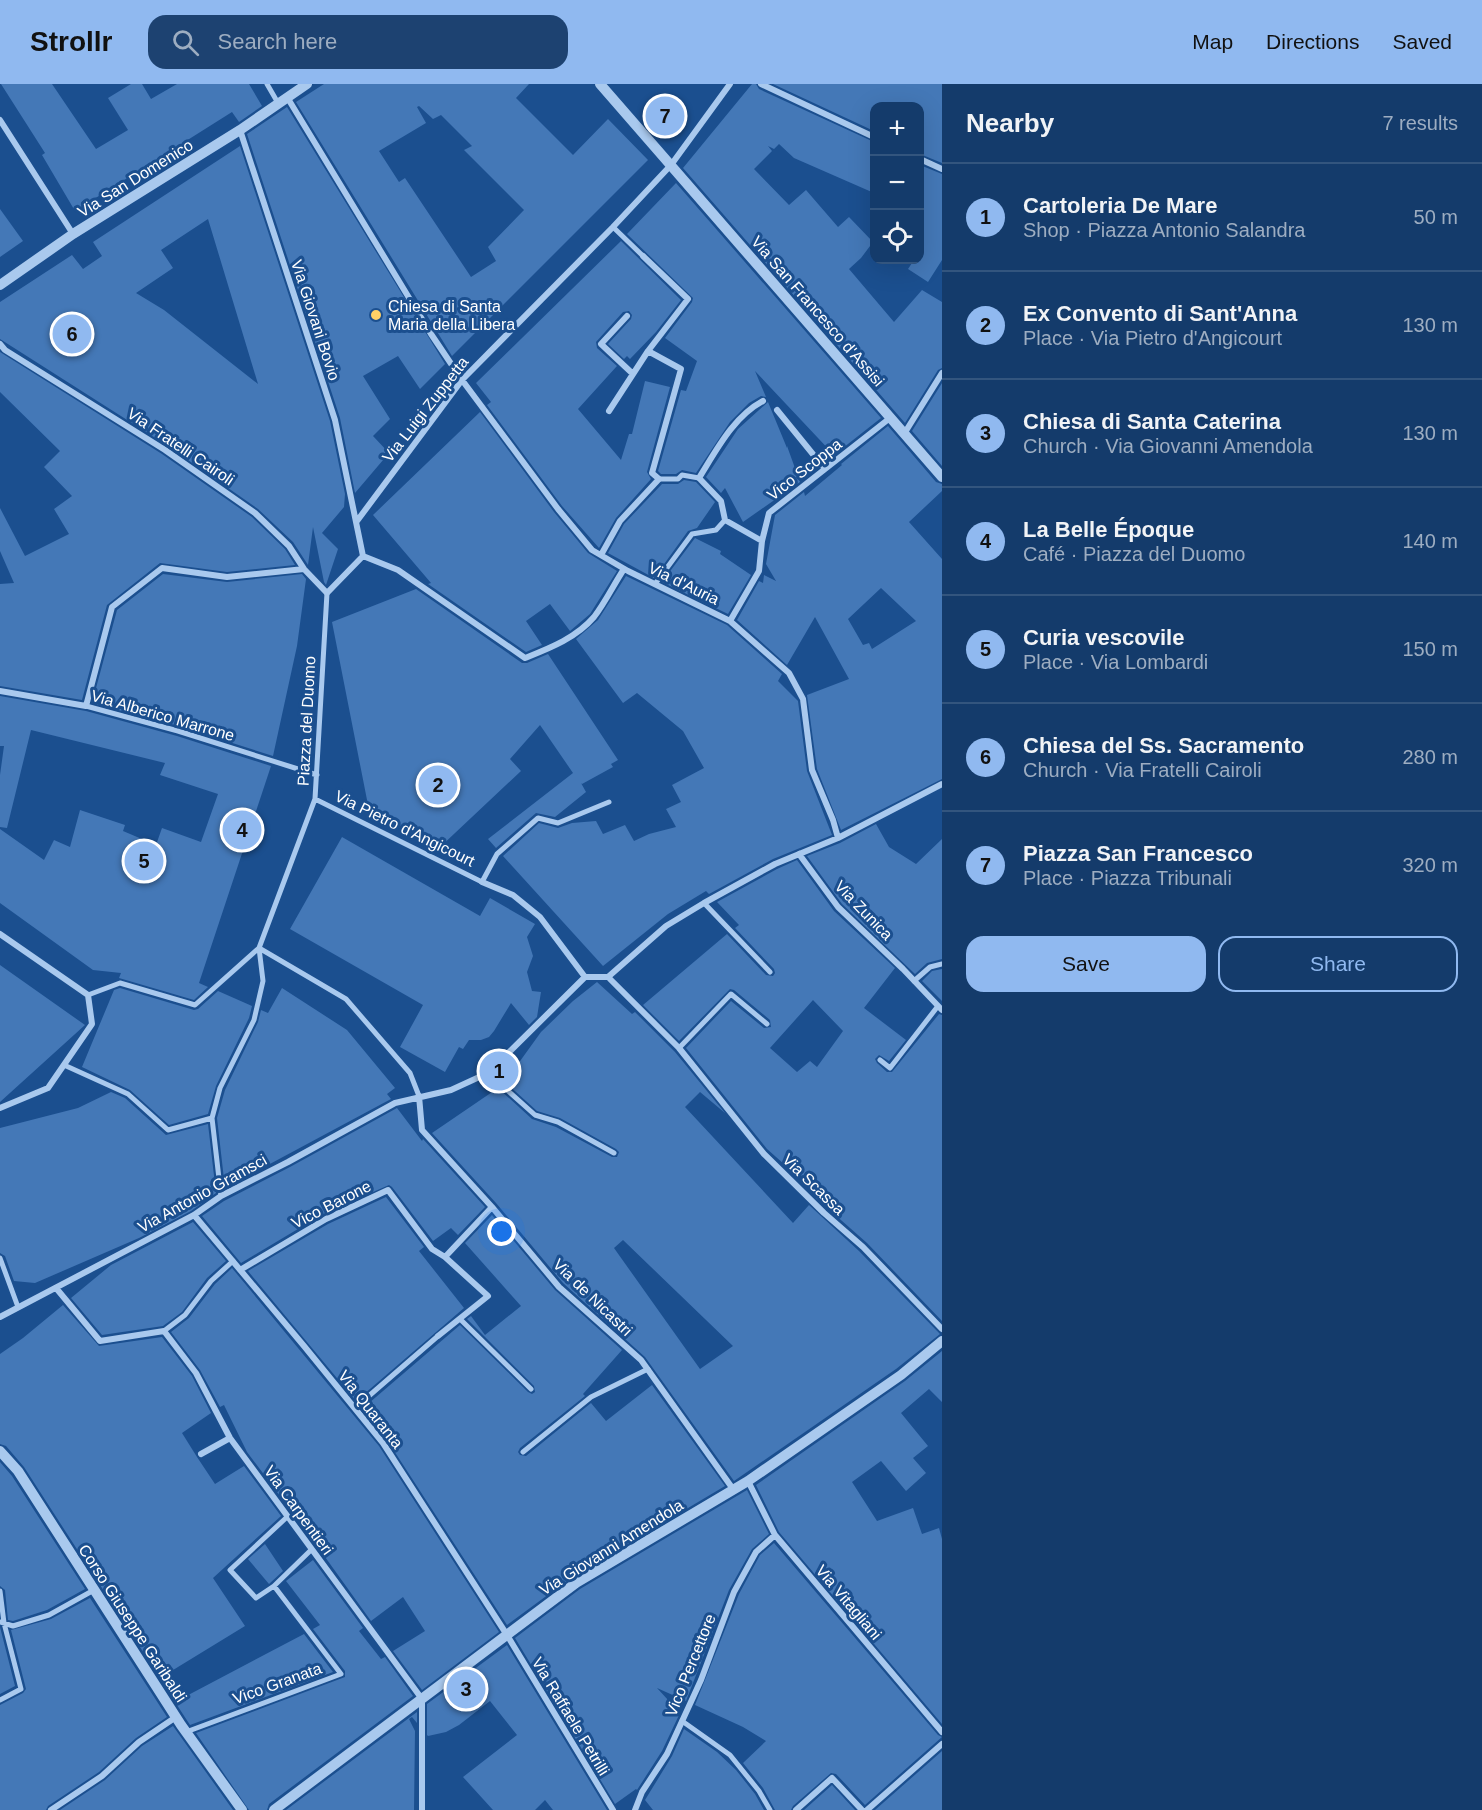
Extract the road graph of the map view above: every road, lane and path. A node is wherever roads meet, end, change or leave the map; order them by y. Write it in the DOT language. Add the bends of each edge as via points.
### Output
graph roads {
  1 [pos="267,84"];
  2 [pos="307,84"];
  3 [pos="600,84"];
  4 [pos="730,84"];
  5 [pos="761,84"];
  6 [pos="283,100"];
  7 [pos="0,120"];
  8 [pos="240,130"];
  9 [pos="870,135"];
  10 [pos="924,161"];
  11 [pos="671,165"];
  12 [pos="942,169"];
  13 [pos="613,227"];
  14 [pos="73,234"];
  15 [pos="643,256"];
  16 [pos="0,285"];
  17 [pos="627,316"];
  18 [pos="0,344"];
  19 [pos="648,351"];
  20 [pos="942,373"];
  21 [pos="633,374"];
  22 [pos="462,380"];
  23 [pos="763,401"];
  24 [pos="777,410"];
  25 [pos="609,411"];
  26 [pos="890,418"];
  27 [pos="904,434"];
  28 [pos="825,469"];
  29 [pos="942,477"];
  30 [pos="699,478"];
  31 [pos="659,479"];
  32 [pos="725,520"];
  33 [pos="357,521"];
  34 [pos="762,541"];
  35 [pos="601,555"];
  36 [pos="363,556"];
  37 [pos="304,569"];
  38 [pos="624,569"];
  39 [pos="655,584"];
  40 [pos="327,593"];
  41 [pos="730,621"];
  42 [pos="0,691"];
  43 [pos="86,706"];
  44 [pos="317,775"];
  45 [pos="942,784"];
  46 [pos="315,799"];
  47 [pos="609,802"];
  48 [pos="838,838"];
  49 [pos="799,854"];
  50 [pos="482,882"];
  51 [pos="704,903"];
  52 [pos="0,934"];
  53 [pos="259,948"];
  54 [pos="942,964"];
  55 [pos="770,972"];
  56 [pos="585,977"];
  57 [pos="608,977"];
  58 [pos="914,981"];
  59 [pos="88,995"];
  60 [pos="940,1008"];
  61 [pos="767,1024"];
  62 [pos="679,1048"];
  63 [pos="880,1060"];
  64 [pos="64,1065"];
  65 [pos="488,1073"];
  66 [pos="419,1096"];
  67 [pos="0,1108"];
  68 [pos="212,1118"];
  69 [pos="614,1153"];
  70 [pos="221,1196"];
  71 [pos="492,1207"];
  72 [pos="194,1215"];
  73 [pos="445,1257"];
  74 [pos="0,1258"];
  75 [pos="233,1261"];
  76 [pos="240,1270"];
  77 [pos="56,1288"];
  78 [pos="18,1307"];
  79 [pos="0,1317"];
  80 [pos="460,1319"];
  81 [pos="942,1329"];
  82 [pos="164,1331"];
  83 [pos="438,1336"];
  84 [pos="942,1341"];
  85 [pos="648,1369"];
  86 [pos="531,1389"];
  87 [pos="355,1408"];
  88 [pos="230,1438"];
  89 [pos="0,1451"];
  90 [pos="523,1452"];
  91 [pos="201,1454"];
  92 [pos="748,1481"];
  93 [pos="733,1489"];
  94 [pos="287,1517"];
  95 [pos="775,1535"];
  96 [pos="311,1550"];
  97 [pos="274,1586"];
  98 [pos="94,1590"];
  99 [pos="0,1592"];
  100 [pos="2,1622"];
  101 [pos="507,1635"];
  102 [pos="0,1700"];
  103 [pos="422,1700"];
  104 [pos="176,1717"];
  105 [pos="682,1721"];
  106 [pos="186,1732"];
  107 [pos="942,1732"];
  108 [pos="942,1744"];
  109 [pos="51,1810"];
  110 [pos="242,1810"];
  111 [pos="274,1810"];
  112 [pos="422,1810"];
  113 [pos="614,1810"];
  114 [pos="635,1810"];
  115 [pos="770,1810"];
  116 [pos="796,1810"];
  117 [pos="865,1810"];
  1 -- 6 [label="street"];
  2 -- 6 [label="street, Via San Domenico"];
  3 -- 11 [label="street, Via San Francesco d'Assisi"];
  4 -- 11 [label="street, Via Luigi Zuppetta"];
  5 -- 9 [label="street"];
  6 -- 8 [label="street, Via San Domenico"];
  6 -- 22 [label="street, Via d'Auria"];
  7 -- 14 [label="street"];
  8 -- 14 [label="street, Via San Domenico"];
  8 -- 33 [label="street, Via Giovani Bovio" via="335,420"];
  10 -- 12 [label="street"];
  11 -- 13 [label="street, Via Luigi Zuppetta"];
  11 -- 26 [label="street, Via San Francesco d'Assisi"];
  13 -- 15 [label="street"];
  13 -- 22 [label="street, Via Luigi Zuppetta"];
  14 -- 16 [label="street, Via San Domenico"];
  15 -- 19 [label="street" via="688,299"];
  17 -- 21 [label="street" via="601,344"];
  18 -- 37 [label="street, Via Fratelli Cairoli" via="255,513 289,546"];
  19 -- 21 [label="street"];
  19 -- 31 [label="street" via="681,369 652,473"];
  20 -- 27 [label="street"];
  21 -- 25 [label="street"];
  22 -- 33 [label="street, Via Luigi Zuppetta"];
  22 -- 35 [label="street, Via d'Auria" via="558,509 592,550"];
  23 -- 30 [label="street" via="753,406 727,434"];
  24 -- 28 [label="street"];
  26 -- 27 [label="street, Via San Francesco d'Assisi"];
  26 -- 28 [label="street, Vico Scoppa"];
  27 -- 29 [label="street, Via San Francesco d'Assisi"];
  28 -- 34 [label="street, Vico Scoppa" via="769,513"];
  30 -- 31 [label="street" via="682,475 678,479"];
  30 -- 32 [label="street" via="721,501"];
  31 -- 35 [label="street" via="620,521"];
  32 -- 34 [label="street"];
  32 -- 39 [label="street" via="716,530 692,534"];
  33 -- 36 [label="street, Via Giovani Bovio"];
  34 -- 41 [label="street, Vico Scoppa" via="759,571"];
  35 -- 38 [label="street, Via d'Auria"];
  36 -- 38 [label="street" via="398,570 525,658 561,643 579,630 594,616"];
  36 -- 40 [label="street"];
  37 -- 40 [label="street, Via Fratelli Cairoli"];
  37 -- 43 [label="street" via="227,577 162,568 112,607"];
  38 -- 39 [label="street, Via d'Auria"];
  39 -- 41 [label="street, Via d'Auria"];
  40 -- 44 [label="street, Piazza del Duomo"];
  41 -- 48 [label="street, Via d'Auria" via="789,673 803,699 812,770"];
  42 -- 43 [label="street, Via Alberico Marrone"];
  43 -- 44 [label="street, Via Alberico Marrone"];
  44 -- 46 [label="street, Piazza del Duomo"];
  45 -- 48 [label="street"];
  46 -- 50 [label="street, Via Pietro d'Angicourt"];
  46 -- 53 [label="street, Piazza del Duomo"];
  47 -- 50 [label="street, Via Pietro d'Angicourt" via="558,823 538,818 498,854"];
  48 -- 49 [label="street"];
  49 -- 51 [label="street"];
  49 -- 58 [label="street, Via Zunica" via="838,907"];
  50 -- 56 [label="street, Via Pietro d'Angicourt" via="513,895 540,917"];
  51 -- 55 [label="street"];
  51 -- 57 [label="street" via="666,926"];
  52 -- 59 [label="street"];
  53 -- 59 [label="street" via="195,1005 120,983"];
  53 -- 66 [label="street" via="346,999 410,1073"];
  53 -- 68 [label="street" via="263,981 254,1020 220,1089"];
  54 -- 58 [label="street" via="930,967"];
  56 -- 57 [label="street"];
  56 -- 65 [label="street"];
  57 -- 62 [label="street, Via Scassa"];
  58 -- 60 [label="street, Via Zunica"];
  59 -- 64 [label="street" via="92,1024"];
  60 -- 63 [label="street, Via Zunica" via="890,1068"];
  61 -- 62 [label="street" via="731,994"];
  62 -- 81 [label="street, Via Scassa" via="765,1154"];
  64 -- 67 [label="street" via="48,1088"];
  64 -- 68 [label="street" via="128,1094 168,1130"];
  65 -- 66 [label="street, Via Antonio Gramsci" via="451,1090"];
  65 -- 69 [label="street" via="535,1114 558,1122"];
  66 -- 70 [label="street, Via Antonio Gramsci" via="395,1103"];
  66 -- 71 [label="street, Via de Nicastri" via="422,1130"];
  68 -- 70 [label="street"];
  70 -- 72 [label="street, Via Antonio Gramsci"];
  71 -- 73 [label="street"];
  71 -- 85 [label="street, Via de Nicastri" via="559,1287"];
  72 -- 75 [label="street, Via Quaranta"];
  72 -- 77 [label="street, Via Antonio Gramsci"];
  73 -- 76 [label="street, Vico Barone" via="432,1249 388,1190 326,1219"];
  73 -- 80 [label="street" via="488,1296"];
  74 -- 78 [label="street"];
  75 -- 76 [label="street, Via Quaranta"];
  75 -- 82 [label="street" via="211,1281 185,1315"];
  76 -- 87 [label="street, Via Quaranta"];
  77 -- 78 [label="street, Via Antonio Gramsci"];
  77 -- 82 [label="street" via="100,1341"];
  78 -- 79 [label="street, Via Antonio Gramsci"];
  80 -- 83 [label="street"];
  80 -- 86 [label="street"];
  82 -- 88 [label="street, Via Carpentieri" via="196,1373"];
  83 -- 87 [label="street"];
  84 -- 92 [label="street, Via Giovanni Amendola" via="901,1375"];
  85 -- 90 [label="street" via="591,1397"];
  85 -- 93 [label="street, Via de Nicastri"];
  87 -- 101 [label="street, Via Quaranta"];
  88 -- 91 [label="street"];
  88 -- 94 [label="street, Via Carpentieri"];
  89 -- 98 [label="street, Corso Giuseppe Garibaldi" via="18,1471"];
  92 -- 93 [label="street, Via Giovanni Amendola"];
  92 -- 95 [label="street, Via Vitagliani"];
  93 -- 101 [label="street, Via Giovanni Amendola" via="576,1583"];
  94 -- 96 [label="street, Via Carpentieri"];
  94 -- 97 [label="street" via="230,1570 256,1598"];
  95 -- 105 [label="street, Vico Percettore" via="756,1552 734,1592"];
  95 -- 107 [label="street, Via Vitagliani"];
  96 -- 97 [label="street"];
  96 -- 103 [label="street, Via Carpentieri"];
  97 -- 106 [label="street, Vico Granata" via="341,1674"];
  98 -- 100 [label="street" via="49,1615 13,1626"];
  98 -- 104 [label="street, Corso Giuseppe Garibaldi"];
  99 -- 100 [label="street"];
  100 -- 102 [label="street" via="21,1689"];
  101 -- 103 [label="street, Via Giovanni Amendola"];
  101 -- 113 [label="street, Via Raffaele Petrilli"];
  103 -- 111 [label="street, Via Giovanni Amendola"];
  103 -- 112 [label="street"];
  104 -- 106 [label="street, Corso Giuseppe Garibaldi"];
  104 -- 109 [label="street" via="139,1742 102,1776"];
  105 -- 114 [label="street, Vico Percettore"];
  105 -- 115 [label="street" via="730,1755"];
  106 -- 110 [label="street, Corso Giuseppe Garibaldi"];
  108 -- 117 [label="street"];
  116 -- 117 [label="street" via="832,1778"];
}
